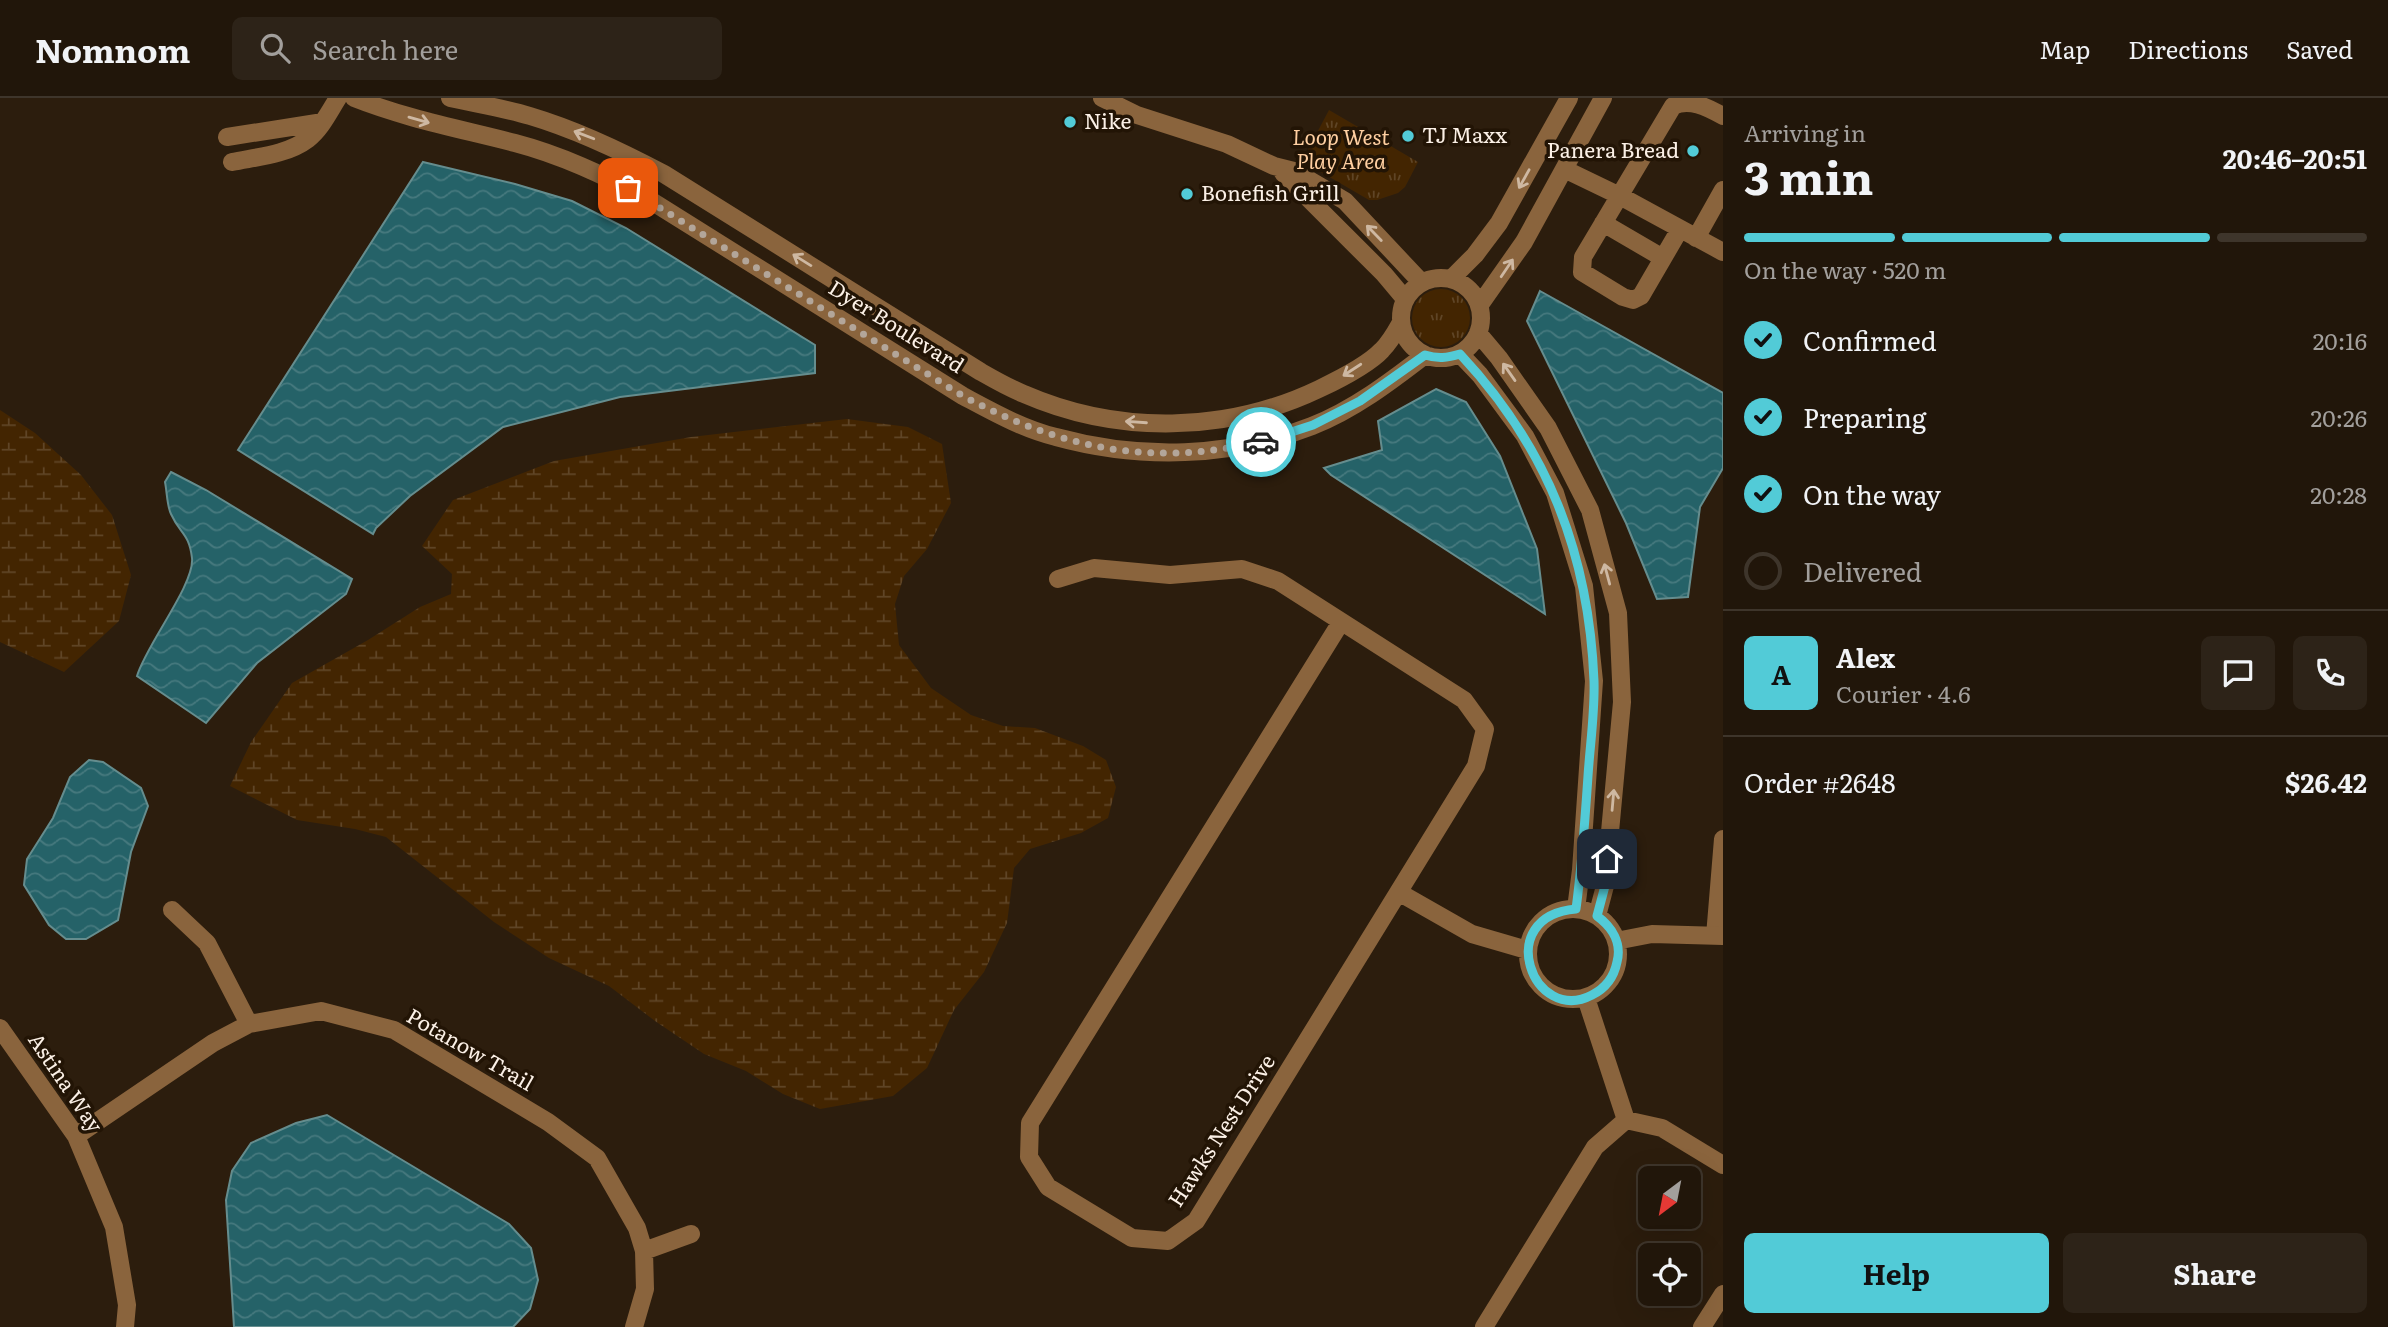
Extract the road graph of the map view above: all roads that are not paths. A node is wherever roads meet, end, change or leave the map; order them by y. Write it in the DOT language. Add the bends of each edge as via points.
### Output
graph roads {
  1 [pos="338,98"];
  2 [pos="354,98"];
  3 [pos="450,98"];
  4 [pos="1102,98"];
  5 [pos="1569,98"];
  6 [pos="1604,98"];
  7 [pos="1693,99"];
  8 [pos="1723,116"];
  9 [pos="323,122"];
  10 [pos="263,132"];
  11 [pos="227,137"];
  12 [pos="265,156"];
  13 [pos="232,162"];
  14 [pos="1274,166"];
  15 [pos="1564,169"];
  16 [pos="664,174"];
  17 [pos="1723,190"];
  18 [pos="1620,195"];
  19 [pos="645,197"];
  20 [pos="1716,219"];
  21 [pos="1604,223"];
  22 [pos="1680,229"];
  23 [pos="1696,238"];
  24 [pos="1723,252"];
  25 [pos="1663,258"];
  26 [pos="1451,279"];
  27 [pos="1421,282"];
  28 [pos="1405,299"];
  29 [pos="1479,306"];
  30 [pos="1400,324"];
  31 [pos="1478,333"];
  32 [pos="1460,354"];
  33 [pos="1425,355"];
  34 [pos="1058,579"];
  35 [pos="1341,622"];
  36 [pos="1723,839"];
  37 [pos="1400,893"];
  38 [pos="1576,909"];
  39 [pos="172,910"];
  40 [pos="1597,916"];
  41 [pos="1719,936"];
  42 [pos="1616,941"];
  43 [pos="1527,950"];
  44 [pos="1586,998"];
  45 [pos="249,1024"];
  46 [pos="0,1028"];
  47 [pos="1626,1120"];
  48 [pos="76,1136"];
  49 [pos="1723,1165"];
  50 [pos="691,1234"];
  51 [pos="644,1251"];
  52 [pos="1723,1294"];
  53 [pos="125,1327"];
  54 [pos="634,1327"];
  55 [pos="1484,1327"];
  56 [pos="1702,1327"];
  1 -- 9 [label="street"];
  2 -- 19 [label="street, Dyer Boulevard, one-way" via="425,122 544,152"];
  16 -- 3 [label="street, Dyer Boulevard, one-way" via="565,128"];
  4 -- 14 [label="street"];
  5 -- 26 [label="street, one-way" via="1499,223"];
  6 -- 15 [label="street"];
  7 -- 8 [label="street"];
  7 -- 18 [label="street" via="1672,106"];
  9 -- 10 [label="street"];
  9 -- 12 [label="street" via="309,139"];
  10 -- 11 [label="street"];
  10 -- 12 [label="street"];
  12 -- 13 [label="street"];
  27 -- 14 [label="street, one-way" via="1345,201 1294,171"];
  14 -- 28 [label="street"];
  15 -- 18 [label="street"];
  29 -- 15 [label="street, one-way" via="1524,242"];
  16 -- 19 [label="street"];
  30 -- 16 [label="street, Dyer Boulevard, one-way" via="1380,353 1291,403 1232,419 1178,425 1114,420 1024,394 981,372"];
  17 -- 20 [label="street"];
  18 -- 21 [label="street"];
  18 -- 22 [label="street"];
  19 -- 33 [label="street, Dyer Boulevard" via="963,396 1054,437 1119,450 1176,453 1251,445 1313,425 1360,401"];
  20 -- 23 [label="street"];
  21 -- 25 [label="street"];
  21 -- 25 [label="street" via="1580,266 1612,291 1633,300 1641,296"];
  22 -- 23 [label="street"];
  22 -- 25 [label="street"];
  23 -- 24 [label="street"];
  26 -- 27 [label="street"];
  26 -- 29 [label="street" via="1473,294"];
  27 -- 28 [label="street"];
  28 -- 30 [label="street"];
  29 -- 31 [label="street"];
  30 -- 33 [label="street" via="1413,348"];
  31 -- 32 [label="street"];
  40 -- 31 [label="street, one-way" via="1605,886 1622,702 1618,613 1590,510 1548,428"];
  32 -- 33 [label="street" via="1448,358"];
  32 -- 38 [label="street" via="1525,436 1555,493 1584,586 1594,681"];
  34 -- 35 [label="street" via="1094,568 1170,575 1242,569 1278,581"];
  35 -- 37 [label="street, Hawks Nest Drive" via="1464,700 1486,729 1476,766"];
  35 -- 37 [label="street, Hawks Nest Drive" via="1030,1123 1029,1157 1048,1186 1132,1238 1168,1241 1196,1221"];
  36 -- 41 [label="street"];
  37 -- 43 [label="street" via="1472,934"];
  38 -- 40 [label="street"];
  38 -- 43 [label="street" via="1549,915 1538,924"];
  39 -- 45 [label="street" via="207,943"];
  40 -- 42 [label="street" via="1606,922"];
  41 -- 42 [label="street" via="1652,934"];
  42 -- 44 [label="street" via="1614,976 1602,990"];
  43 -- 44 [label="street" via="1537,983 1551,995 1568,1000"];
  44 -- 47 [label="street"];
  45 -- 48 [label="street, Potanow Trail" via="213,1043"];
  45 -- 51 [label="street, Potanow Trail" via="321,1011 394,1030 548,1122 597,1158 637,1228"];
  46 -- 48 [label="street, Astina Way"];
  47 -- 49 [label="street" via="1662,1128"];
  47 -- 55 [label="street" via="1595,1147"];
  48 -- 53 [label="street, Astina Way" via="114,1227 127,1305"];
  50 -- 51 [label="street"];
  51 -- 54 [label="street, Potanow Trail" via="645,1289"];
  52 -- 56 [label="street"];
}
